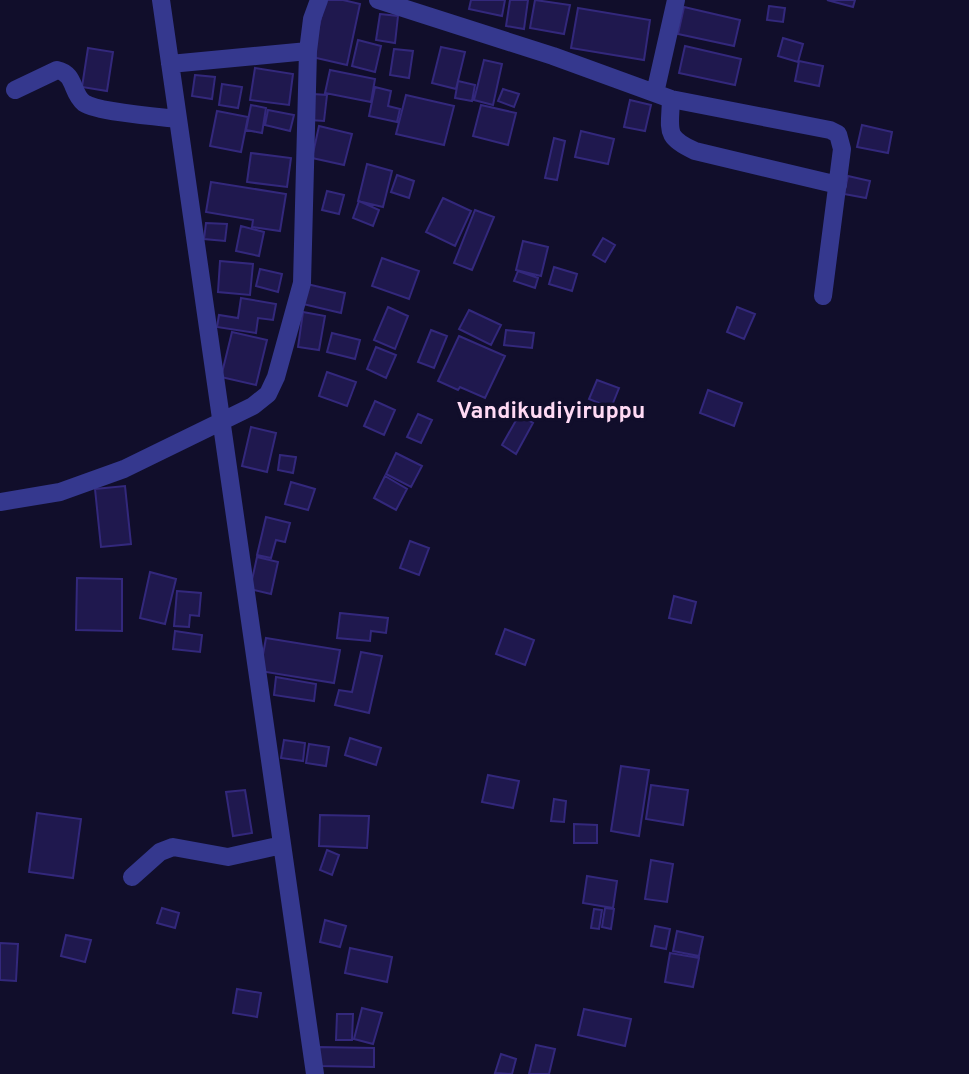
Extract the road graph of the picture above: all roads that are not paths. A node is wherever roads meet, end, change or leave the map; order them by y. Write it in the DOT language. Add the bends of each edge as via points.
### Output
graph roads {
  1 [pos="161,0"];
  2 [pos="319,0"];
  3 [pos="378,0"];
  4 [pos="676,0"];
  5 [pos="308,51"];
  6 [pos="170,64"];
  7 [pos="15,89"];
  8 [pos="663,96"];
  9 [pos="163,118"];
  10 [pos="838,185"];
  11 [pos="823,296"];
  12 [pos="222,422"];
  13 [pos="0,502"];
  14 [pos="276,846"];
  15 [pos="132,877"];
  16 [pos="315,1074"];
  1 -- 6 [label="street"];
  2 -- 5 [label="street"];
  3 -- 8 [label="street" via="553,55"];
  4 -- 8 [label="street"];
  5 -- 6 [label="street"];
  5 -- 12 [label="street" via="302,283 268,394"];
  6 -- 9 [label="street"];
  7 -- 9 [label="street" via="64,71 83,102"];
  8 -- 10 [label="street" via="673,140 679,144"];
  8 -- 10 [label="street" via="838,134 842,149"];
  9 -- 12 [label="street"];
  10 -- 11 [label="street"];
  12 -- 13 [label="street" via="124,469 60,492"];
  12 -- 14 [label="street"];
  14 -- 15 [label="street" via="228,857 173,847 160,852"];
  14 -- 16 [label="street"];
}
